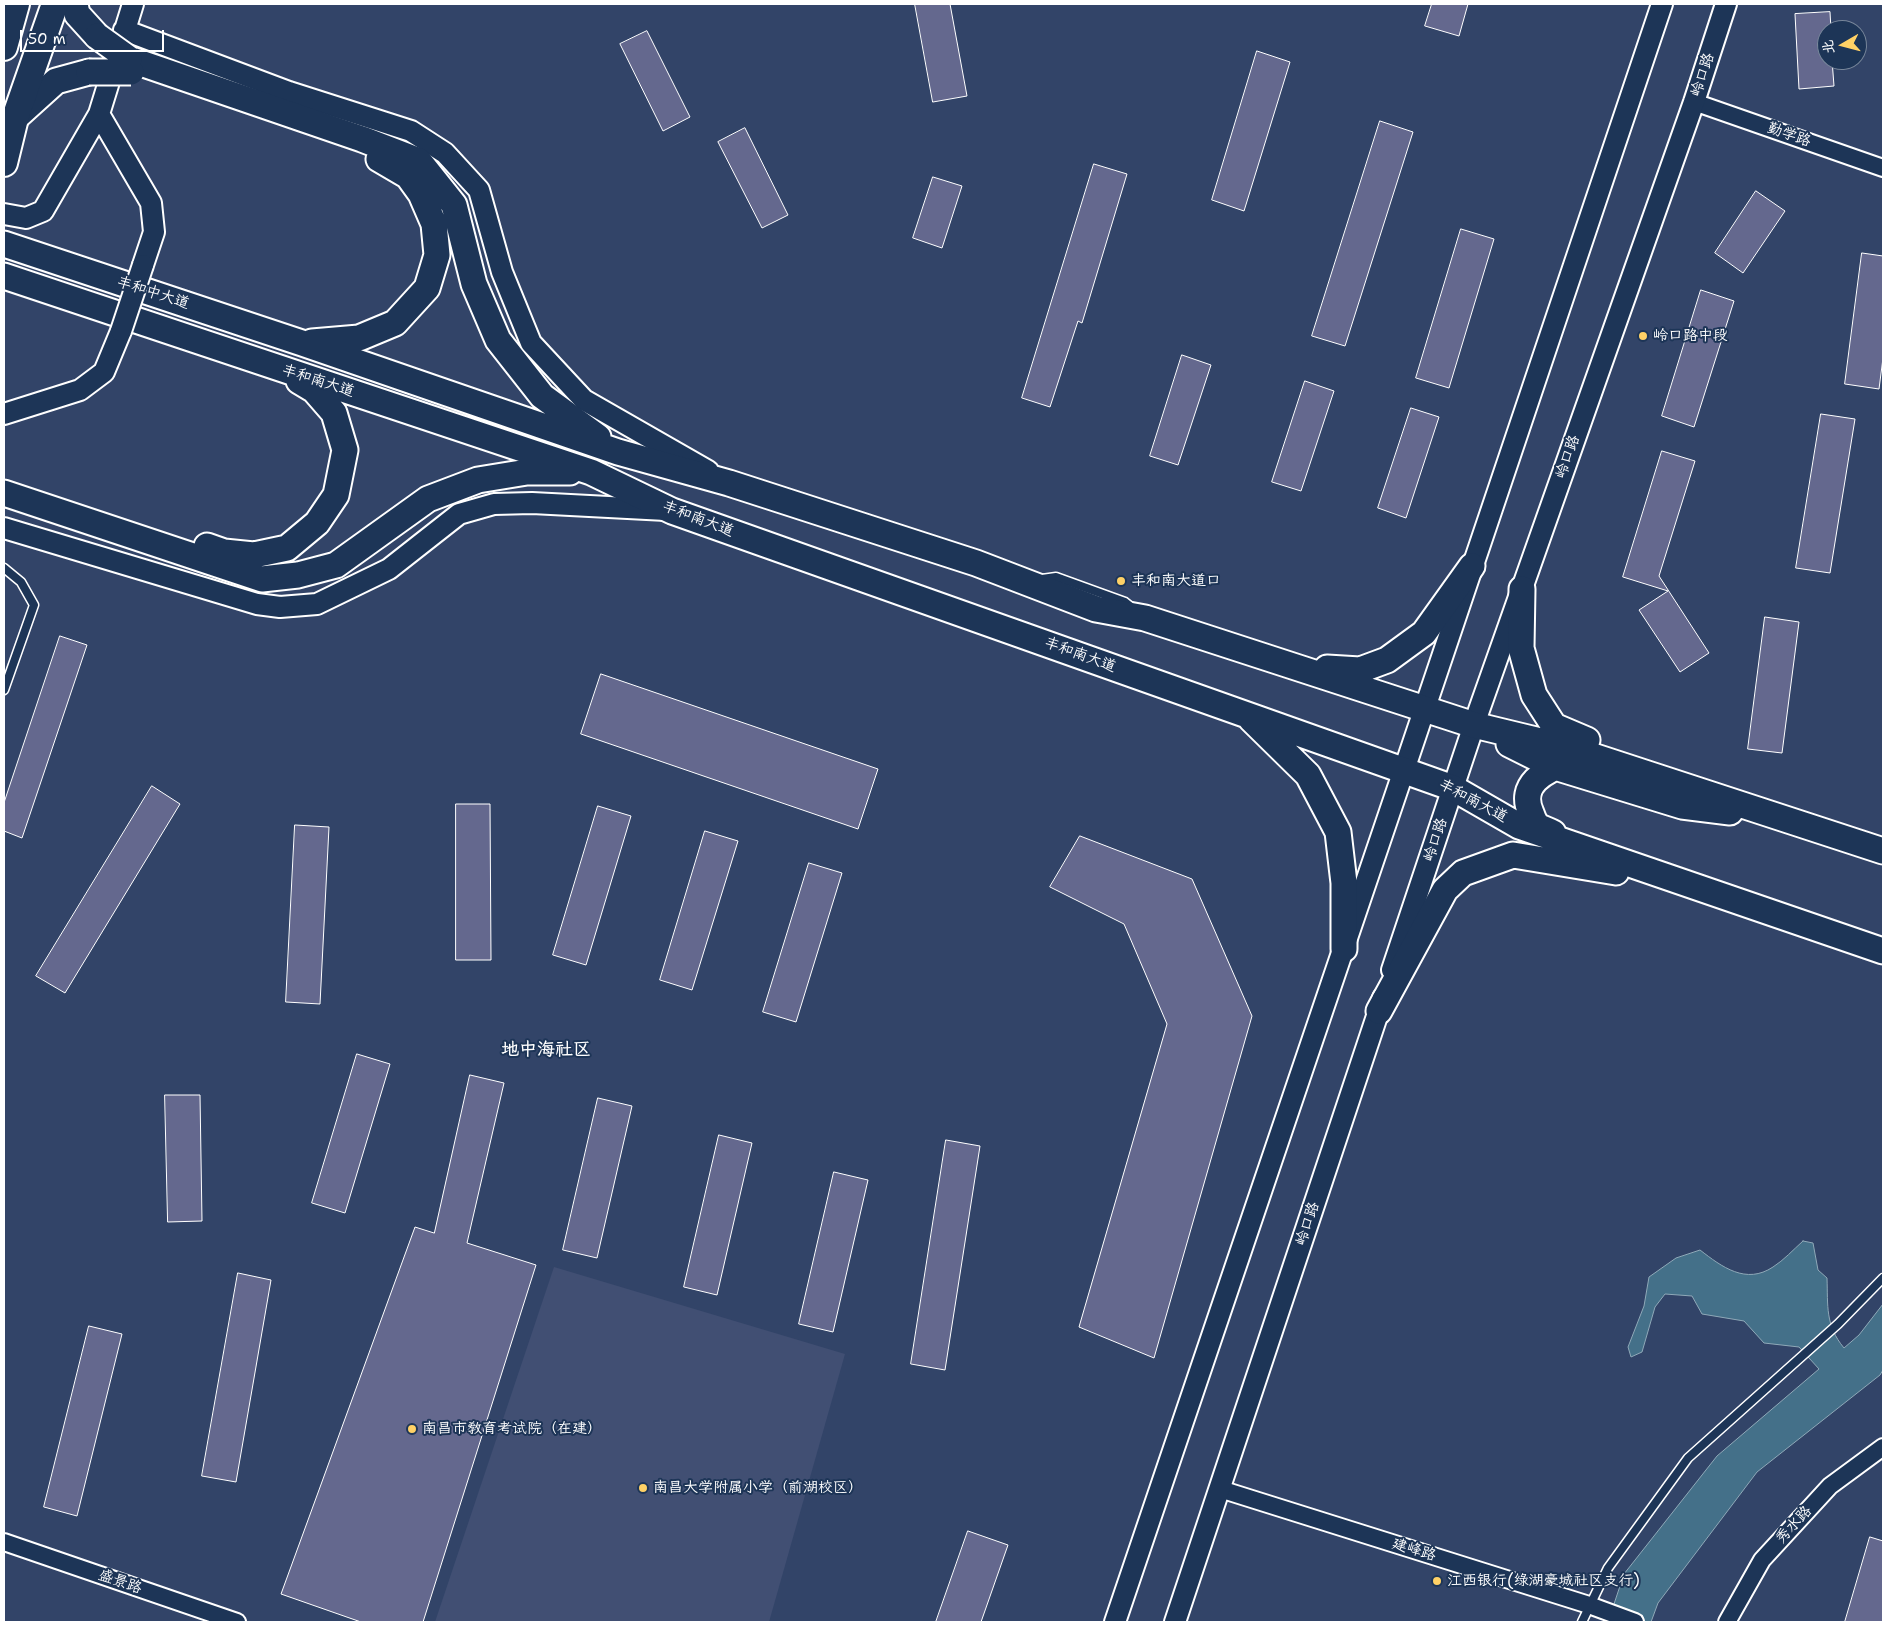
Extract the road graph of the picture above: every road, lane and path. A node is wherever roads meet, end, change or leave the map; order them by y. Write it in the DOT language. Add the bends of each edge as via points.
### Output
graph roads {
  1 [pos="16,4"];
  2 [pos="55,4"];
  3 [pos="75,4"];
  4 [pos="133,4"];
  5 [pos="1662,4"];
  6 [pos="1726,4"];
  7 [pos="124,30"];
  8 [pos="4,47"];
  9 [pos="130,66"];
  10 [pos="1694,102"];
  11 [pos="99,114"];
  12 [pos="15,118"];
  13 [pos="4,163"];
  14 [pos="1883,168"];
  15 [pos="4,214"];
  16 [pos="4,244"];
  17 [pos="4,276"];
  18 [pos="302,343"];
  19 [pos="273,366"];
  20 [pos="4,414"];
  21 [pos="618,452"];
  22 [pos="592,472"];
  23 [pos="4,479"];
  24 [pos="729,483"];
  25 [pos="4,493"];
  26 [pos="672,510"];
  27 [pos="4,528"];
  28 [pos="1472,566"];
  29 [pos="4,568"];
  30 [pos="1522,589"];
  31 [pos="1292,666"];
  32 [pos="4,690"];
  33 [pos="1424,708"];
  34 [pos="1246,714"];
  35 [pos="1474,725"];
  36 [pos="1620,765"];
  37 [pos="1555,767"];
  38 [pos="1404,770"];
  39 [pos="1453,788"];
  40 [pos="1708,794"];
  41 [pos="1787,819"];
  42 [pos="1883,851"];
  43 [pos="1592,852"];
  44 [pos="1688,884"];
  45 [pos="1344,949"];
  46 [pos="1883,951"];
  47 [pos="1379,1011"];
  48 [pos="1883,1278"];
  49 [pos="1883,1447"];
  50 [pos="1220,1489"];
  51 [pos="4,1542"];
  52 [pos="1589,1605"];
  53 [pos="237,1622"];
  54 [pos="1115,1622"];
  55 [pos="1175,1622"];
  56 [pos="1582,1622"];
  57 [pos="1634,1622"];
  58 [pos="1727,1622"];
  1 -- 8 [label="highway"];
  2 -- 12 [label="highway"];
  3 -- 9 [label="main road, bridge" via="77,14"];
  4 -- 7 [label="street"];
  5 -- 28 [label="street"];
  6 -- 10 [label="street, 岭口路"];
  7 -- 11 [label="street"];
  7 -- 24 [label="street" via="289,92 411,130 445,153 478,190 502,272 531,342 584,400"];
  9 -- 12 [label="main road, bridge" via="56,81"];
  9 -- 18 [label="main road" via="367,151 408,176 421,194 434,224 437,254 427,288 395,322 359,338"];
  9 -- 21 [label="main road" via="362,139 419,161 454,205 474,284 498,340 542,396"];
  10 -- 14 [label="street, 勤学路"];
  10 -- 30 [label="street, 岭口路"];
  11 -- 15 [label="street" via="43,211 26,218"];
  11 -- 20 [label="street, bridge" via="151,203 154,232 104,372 80,390"];
  12 -- 13 [label="highway"];
  16 -- 18 [label="main road, 丰和中大道"];
  17 -- 19 [label="main road, 丰和中大道"];
  18 -- 21 [label="main road, 丰和南大道"];
  19 -- 22 [label="main road, 丰和南大道"];
  19 -- 23 [label="main road" via="314,390 334,413 345,450 336,495 317,523 286,548 254,555 224,552"];
  21 -- 24 [label="main road, 丰和南大道"];
  22 -- 25 [label="main road" via="527,472 478,480 428,499 336,564 298,575 262,579"];
  22 -- 26 [label="main road, 丰和南大道"];
  24 -- 31 [label="main road, 丰和南大道" via="966,560 1096,609 1145,618"];
  26 -- 27 [label="street" via="494,504 459,514 389,569 317,604 280,607 257,604"];
  26 -- 34 [label="main road, 丰和南大道"];
  28 -- 31 [label="main road" via="1424,633 1387,660 1360,670"];
  28 -- 33 [label="street"];
  29 -- 32 [label="lane" via="21,582 34,605"];
  30 -- 35 [label="street, 岭口路"];
  30 -- 40 [label="main road" via="1521,648 1534,695 1554,726"];
  31 -- 33 [label="main road, 丰和南大道"];
  33 -- 35 [label="main road, 丰和南大道"];
  33 -- 38 [label="street"];
  34 -- 38 [label="main road, 丰和南大道"];
  34 -- 45 [label="main road" via="1308,775 1338,832 1344,883"];
  35 -- 36 [label="main road, 丰和南大道" via="1565,747"];
  35 -- 37 [label="main road"];
  35 -- 39 [label="street, 岭口路"];
  36 -- 37 [label="main road" via="1574,762"];
  36 -- 40 [label="main road, 丰和南大道"];
  37 -- 41 [label="main road" via="1682,806"];
  37 -- 43 [label="main road" via="1536,779 1527,794 1526,804 1536,825"];
  38 -- 39 [label="main road, 丰和南大道"];
  38 -- 45 [label="street"];
  39 -- 43 [label="main road, 丰和南大道" via="1519,826"];
  39 -- 47 [label="street, 岭口路"];
  40 -- 41 [label="main road, 丰和南大道"];
  41 -- 42 [label="main road, 丰和南大道"];
  43 -- 44 [label="main road, 丰和南大道"];
  44 -- 46 [label="main road, 丰和南大道"];
  44 -- 47 [label="main road" via="1513,855 1463,873 1445,890"];
  45 -- 54 [label="street"];
  47 -- 50 [label="street, 岭口路"];
  48 -- 52 [label="lane" via="1838,1324 1688,1458 1608,1568"];
  49 -- 58 [label="street, 秀水路" via="1830,1486 1762,1560"];
  50 -- 52 [label="street, 建峰路"];
  50 -- 55 [label="street, 岭口路"];
  51 -- 53 [label="street, 盛景路"];
  52 -- 56 [label="lane"];
  52 -- 57 [label="street, 建峰路"];
}
